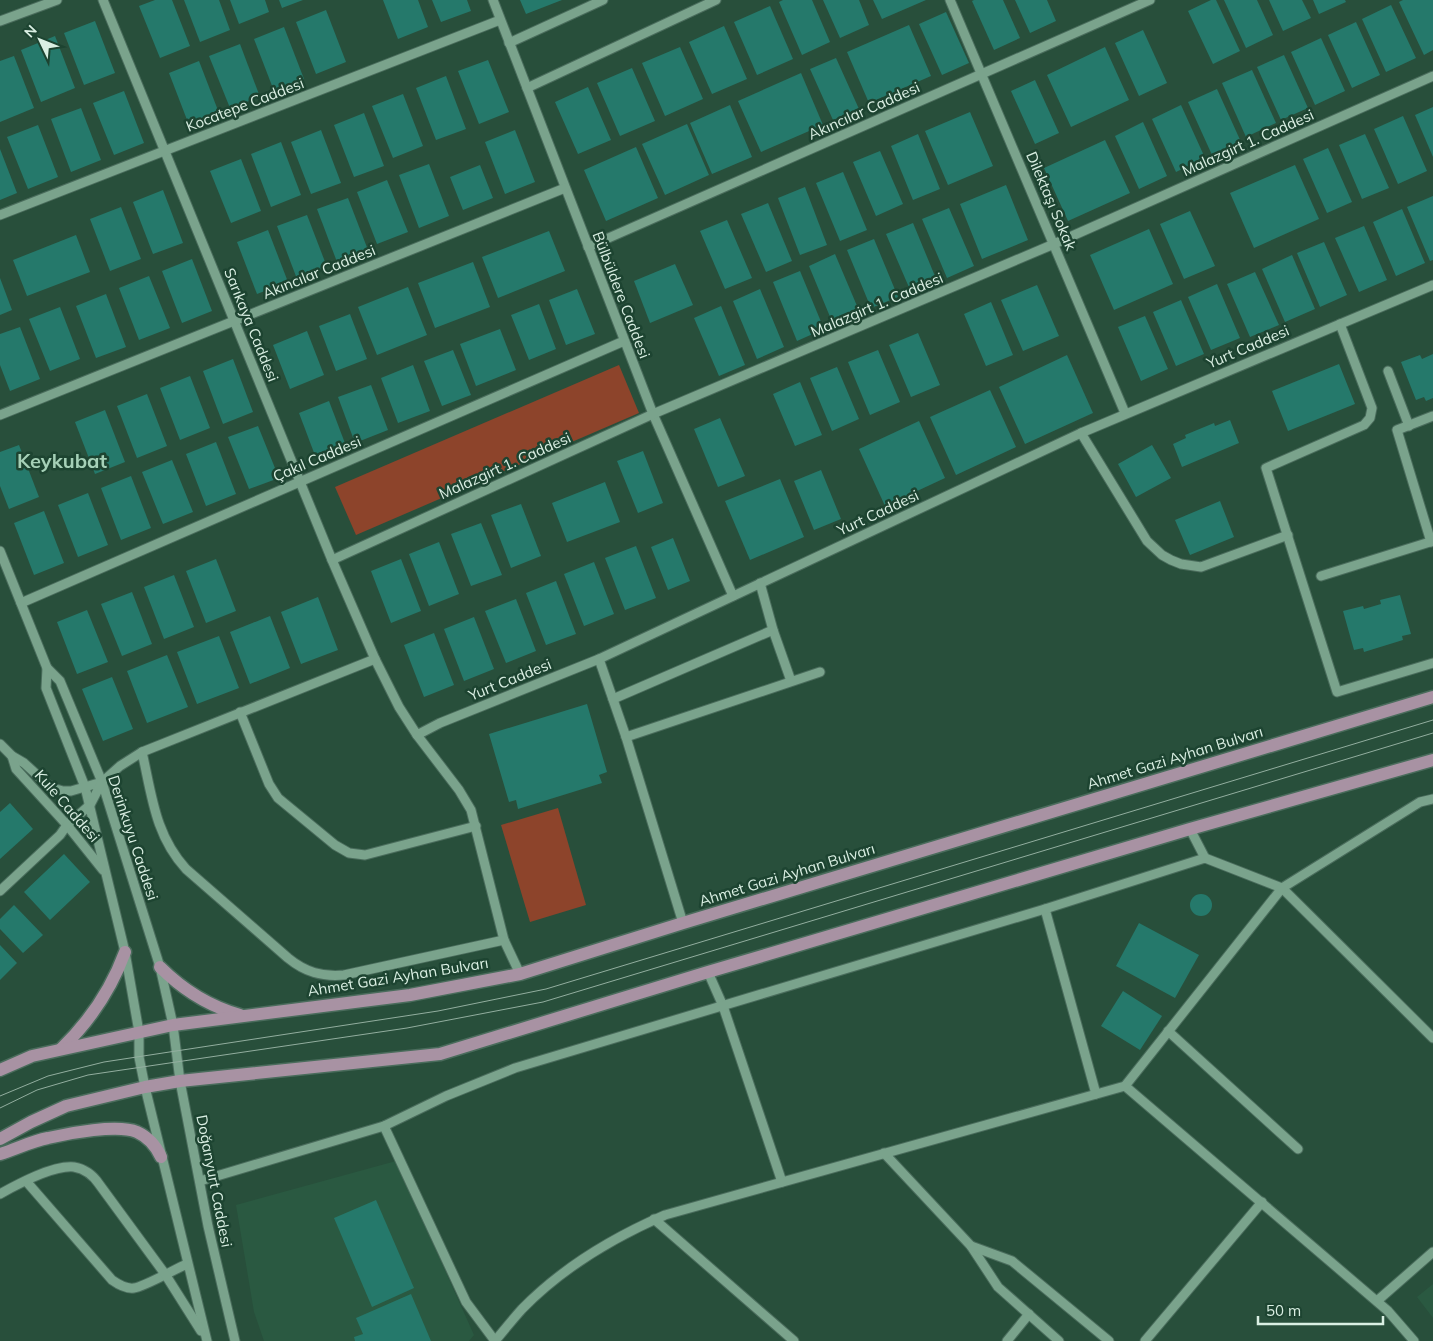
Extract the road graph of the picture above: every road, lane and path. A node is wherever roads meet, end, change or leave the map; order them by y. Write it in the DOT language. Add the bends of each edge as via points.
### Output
graph roads {
  1 [pos="57,0"];
  2 [pos="104,0"];
  3 [pos="492,0"];
  4 [pos="603,0"];
  5 [pos="716,0"];
  6 [pos="950,0"];
  7 [pos="1150,0"];
  8 [pos="0,20"];
  9 [pos="500,20"];
  10 [pos="509,43"];
  11 [pos="983,74"];
  12 [pos="1433,76"];
  13 [pos="527,88"];
  14 [pos="165,151"];
  15 [pos="565,188"];
  16 [pos="0,215"];
  17 [pos="1054,244"];
  18 [pos="588,247"];
  19 [pos="1433,285"];
  20 [pos="234,320"];
  21 [pos="1340,324"];
  22 [pos="624,341"];
  23 [pos="1388,371"];
  24 [pos="1126,413"];
  25 [pos="653,414"];
  26 [pos="0,415"];
  27 [pos="1433,416"];
  28 [pos="1409,426"];
  29 [pos="1081,433"];
  30 [pos="300,482"];
  31 [pos="1288,534"];
  32 [pos="1432,542"];
  33 [pos="0,551"];
  34 [pos="332,560"];
  35 [pos="1321,576"];
  36 [pos="760,583"];
  37 [pos="733,596"];
  38 [pos="21,602"];
  39 [pos="773,630"];
  40 [pos="375,659"];
  41 [pos="599,659"];
  42 [pos="1433,662"];
  43 [pos="47,668"];
  44 [pos="820,672"];
  45 [pos="792,681"];
  46 [pos="1433,697"];
  47 [pos="612,699"];
  48 [pos="240,712"];
  49 [pos="417,735"];
  50 [pos="626,737"];
  51 [pos="0,744"];
  52 [pos="142,752"];
  53 [pos="12,756"];
  54 [pos="1433,760"];
  55 [pos="102,782"];
  56 [pos="85,787"];
  57 [pos="1433,799"];
  58 [pos="90,806"];
  59 [pos="67,825"];
  60 [pos="476,826"];
  61 [pos="1190,829"];
  62 [pos="1205,858"];
  63 [pos="106,873"];
  64 [pos="1282,888"];
  65 [pos="0,891"];
  66 [pos="1044,909"];
  67 [pos="683,923"];
  68 [pos="504,940"];
  69 [pos="125,952"];
  70 [pos="160,967"];
  71 [pos="708,972"];
  72 [pos="520,974"];
  73 [pos="723,1006"];
  74 [pos="245,1016"];
  75 [pos="173,1025"];
  76 [pos="1168,1031"];
  77 [pos="139,1032"];
  78 [pos="1433,1038"];
  79 [pos="61,1050"];
  80 [pos="0,1070"];
  81 [pos="180,1081"];
  82 [pos="145,1086"];
  83 [pos="1126,1086"];
  84 [pos="1096,1094"];
  85 [pos="384,1126"];
  86 [pos="0,1139"];
  87 [pos="1298,1149"];
  88 [pos="884,1153"];
  89 [pos="0,1154"];
  90 [pos="161,1157"];
  91 [pos="26,1181"];
  92 [pos="200,1181"];
  93 [pos="782,1182"];
  94 [pos="0,1194"];
  95 [pos="1262,1202"];
  96 [pos="654,1219"];
  97 [pos="971,1246"];
  98 [pos="1433,1252"];
  99 [pos="187,1264"];
  100 [pos="164,1274"];
  101 [pos="1377,1301"];
  102 [pos="1029,1314"];
  103 [pos="206,1340"];
  104 [pos="235,1341"];
  105 [pos="794,1341"];
  106 [pos="1007,1341"];
  107 [pos="1059,1341"];
  108 [pos="1109,1341"];
  109 [pos="1145,1341"];
  110 [pos="1414,1341"];
  1 -- 8 [label="street"];
  2 -- 14 [label="street, Sarıkaya Caddesi"];
  3 -- 9 [label="street, Bülbüldere Caddesi"];
  4 -- 10 [label="street"];
  5 -- 13 [label="street"];
  6 -- 11 [label="street, Dilektaşı Sokak"];
  7 -- 11 [label="street, Akıncılar Caddesi"];
  9 -- 10 [label="street, Bülbüldere Caddesi"];
  9 -- 14 [label="street, Kocatepe Caddesi"];
  10 -- 13 [label="street, Bülbüldere Caddesi"];
  11 -- 17 [label="street, Dilektaşı Sokak"];
  11 -- 18 [label="street, Akıncılar Caddesi"];
  12 -- 17 [label="street, Malazgirt 1. Caddesi"];
  13 -- 15 [label="street, Bülbüldere Caddesi"];
  14 -- 16 [label="street, Kocatepe Caddesi"];
  14 -- 20 [label="street, Sarıkaya Caddesi"];
  15 -- 18 [label="street, Bülbüldere Caddesi"];
  15 -- 20 [label="street, Akıncılar Caddesi"];
  17 -- 24 [label="street, Dilektaşı Sokak"];
  17 -- 25 [label="street, Malazgirt 1. Caddesi"];
  18 -- 22 [label="street, Bülbüldere Caddesi"];
  19 -- 21 [label="street, Yurt Caddesi"];
  20 -- 26 [label="street, Akıncılar Caddesi"];
  20 -- 30 [label="street, Sarıkaya Caddesi"];
  21 -- 24 [label="street, Yurt Caddesi"];
  21 -- 31 [label="street" via="1372,413 1364,425 1266,468"];
  22 -- 25 [label="street, Bülbüldere Caddesi"];
  22 -- 30 [label="street, Çakıl Caddesi"];
  23 -- 28 [label="street"];
  24 -- 29 [label="street, Yurt Caddesi"];
  25 -- 34 [label="street, Malazgirt 1. Caddesi"];
  25 -- 37 [label="street, Bülbüldere Caddesi"];
  27 -- 28 [label="street"];
  28 -- 32 [label="street" via="1396,430"];
  29 -- 31 [label="street" via="1147,541 1171,560 1201,567"];
  29 -- 36 [label="street, Yurt Caddesi"];
  30 -- 34 [label="street, Sarıkaya Caddesi"];
  30 -- 38 [label="street, Çakıl Caddesi"];
  31 -- 42 [label="street" via="1338,692"];
  32 -- 35 [label="street"];
  33 -- 38 [label="street, Derinkuyu Caddesi"];
  34 -- 40 [label="street, Sarıkaya Caddesi"];
  36 -- 37 [label="street, Yurt Caddesi"];
  36 -- 39 [label="street"];
  37 -- 41 [label="street, Yurt Caddesi"];
  38 -- 43 [label="street, Derinkuyu Caddesi"];
  39 -- 45 [label="street"];
  39 -- 47 [label="street"];
  40 -- 48 [label="street"];
  40 -- 49 [label="street"];
  41 -- 47 [label="street"];
  41 -- 49 [label="street, Yurt Caddesi"];
  43 -- 55 [label="street, Derinkuyu Caddesi" via="60,681"];
  43 -- 56 [label="street, Derinkuyu Caddesi" via="46,688"];
  44 -- 45 [label="street"];
  45 -- 50 [label="street"];
  46 -- 67 [label="main road, Ahmet Gazi Ayhan Bulvarı"];
  47 -- 50 [label="street"];
  48 -- 52 [label="street"];
  48 -- 60 [label="street" via="269,784 278,798 341,850 365,856"];
  49 -- 60 [label="street" via="466,800"];
  50 -- 67 [label="street"];
  51 -- 53 [label="street, Kule Caddesi"];
  52 -- 55 [label="street"];
  52 -- 68 [label="street" via="159,826 178,860 302,969 321,975 344,975"];
  53 -- 56 [label="street, Kule Caddesi" via="56,789 72,791"];
  53 -- 59 [label="street, Kule Caddesi" via="16,769"];
  54 -- 61 [label="main road"];
  55 -- 56 [label="street, Kule Caddesi"];
  55 -- 58 [label="street"];
  55 -- 70 [label="street, Derinkuyu Caddesi"];
  56 -- 58 [label="street, Derinkuyu Caddesi"];
  57 -- 64 [label="street" via="1420,802"];
  58 -- 59 [label="street"];
  58 -- 63 [label="street, Derinkuyu Caddesi"];
  59 -- 63 [label="street, Kule Caddesi"];
  59 -- 65 [label="street"];
  60 -- 68 [label="street"];
  61 -- 62 [label="street"];
  61 -- 71 [label="main road"];
  62 -- 64 [label="street"];
  62 -- 66 [label="street"];
  63 -- 69 [label="street, Derinkuyu Caddesi"];
  64 -- 76 [label="street"];
  64 -- 78 [label="street"];
  66 -- 73 [label="street"];
  66 -- 84 [label="street"];
  67 -- 72 [label="main road, Ahmet Gazi Ayhan Bulvarı"];
  68 -- 72 [label="street"];
  69 -- 77 [label="street, Derinkuyu Caddesi"];
  69 -- 79 [label="main road" via="100,1004"];
  70 -- 74 [label="main road" via="203,1001"];
  70 -- 75 [label="street, Derinkuyu Caddesi"];
  71 -- 73 [label="street"];
  71 -- 81 [label="main road" via="440,1054"];
  72 -- 74 [label="main road, Ahmet Gazi Ayhan Bulvarı" via="410,995"];
  73 -- 85 [label="street" via="515,1068"];
  73 -- 93 [label="street"];
  74 -- 75 [label="main road, Ahmet Gazi Ayhan Bulvarı"];
  75 -- 77 [label="main road, Ahmet Gazi Ayhan Bulvarı"];
  75 -- 81 [label="street, Doğanyurt Caddesi"];
  76 -- 83 [label="street"];
  76 -- 87 [label="street"];
  77 -- 79 [label="main road, Ahmet Gazi Ayhan Bulvarı"];
  77 -- 82 [label="street" via="139,1057"];
  79 -- 80 [label="main road, Ahmet Gazi Ayhan Bulvarı" via="32,1056"];
  81 -- 82 [label="main road"];
  81 -- 92 [label="street, Doğanyurt Caddesi"];
  82 -- 86 [label="main road" via="66,1106"];
  82 -- 90 [label="street"];
  83 -- 84 [label="street"];
  83 -- 95 [label="street"];
  84 -- 88 [label="street"];
  85 -- 92 [label="street"];
  85 -- 96 [label="street" via="466,1302 495,1341 522,1309 571,1267 616,1238"];
  88 -- 93 [label="street"];
  88 -- 97 [label="street"];
  89 -- 90 [label="main road" via="47,1138 122,1128 145,1137"];
  90 -- 99 [label="street"];
  91 -- 94 [label="street"];
  91 -- 100 [label="street" via="112,1280 126,1287 138,1287"];
  91 -- 100 [label="street" via="65,1167 88,1172"];
  92 -- 104 [label="street, Doğanyurt Caddesi"];
  93 -- 96 [label="street"];
  95 -- 101 [label="street"];
  95 -- 109 [label="street"];
  96 -- 105 [label="street"];
  97 -- 102 [label="street" via="998,1287"];
  97 -- 108 [label="street" via="1012,1261"];
  98 -- 101 [label="street"];
  99 -- 100 [label="street"];
  99 -- 103 [label="street"];
  100 -- 103 [label="street"];
  101 -- 110 [label="street"];
  102 -- 106 [label="street"];
  102 -- 107 [label="street"];
}
